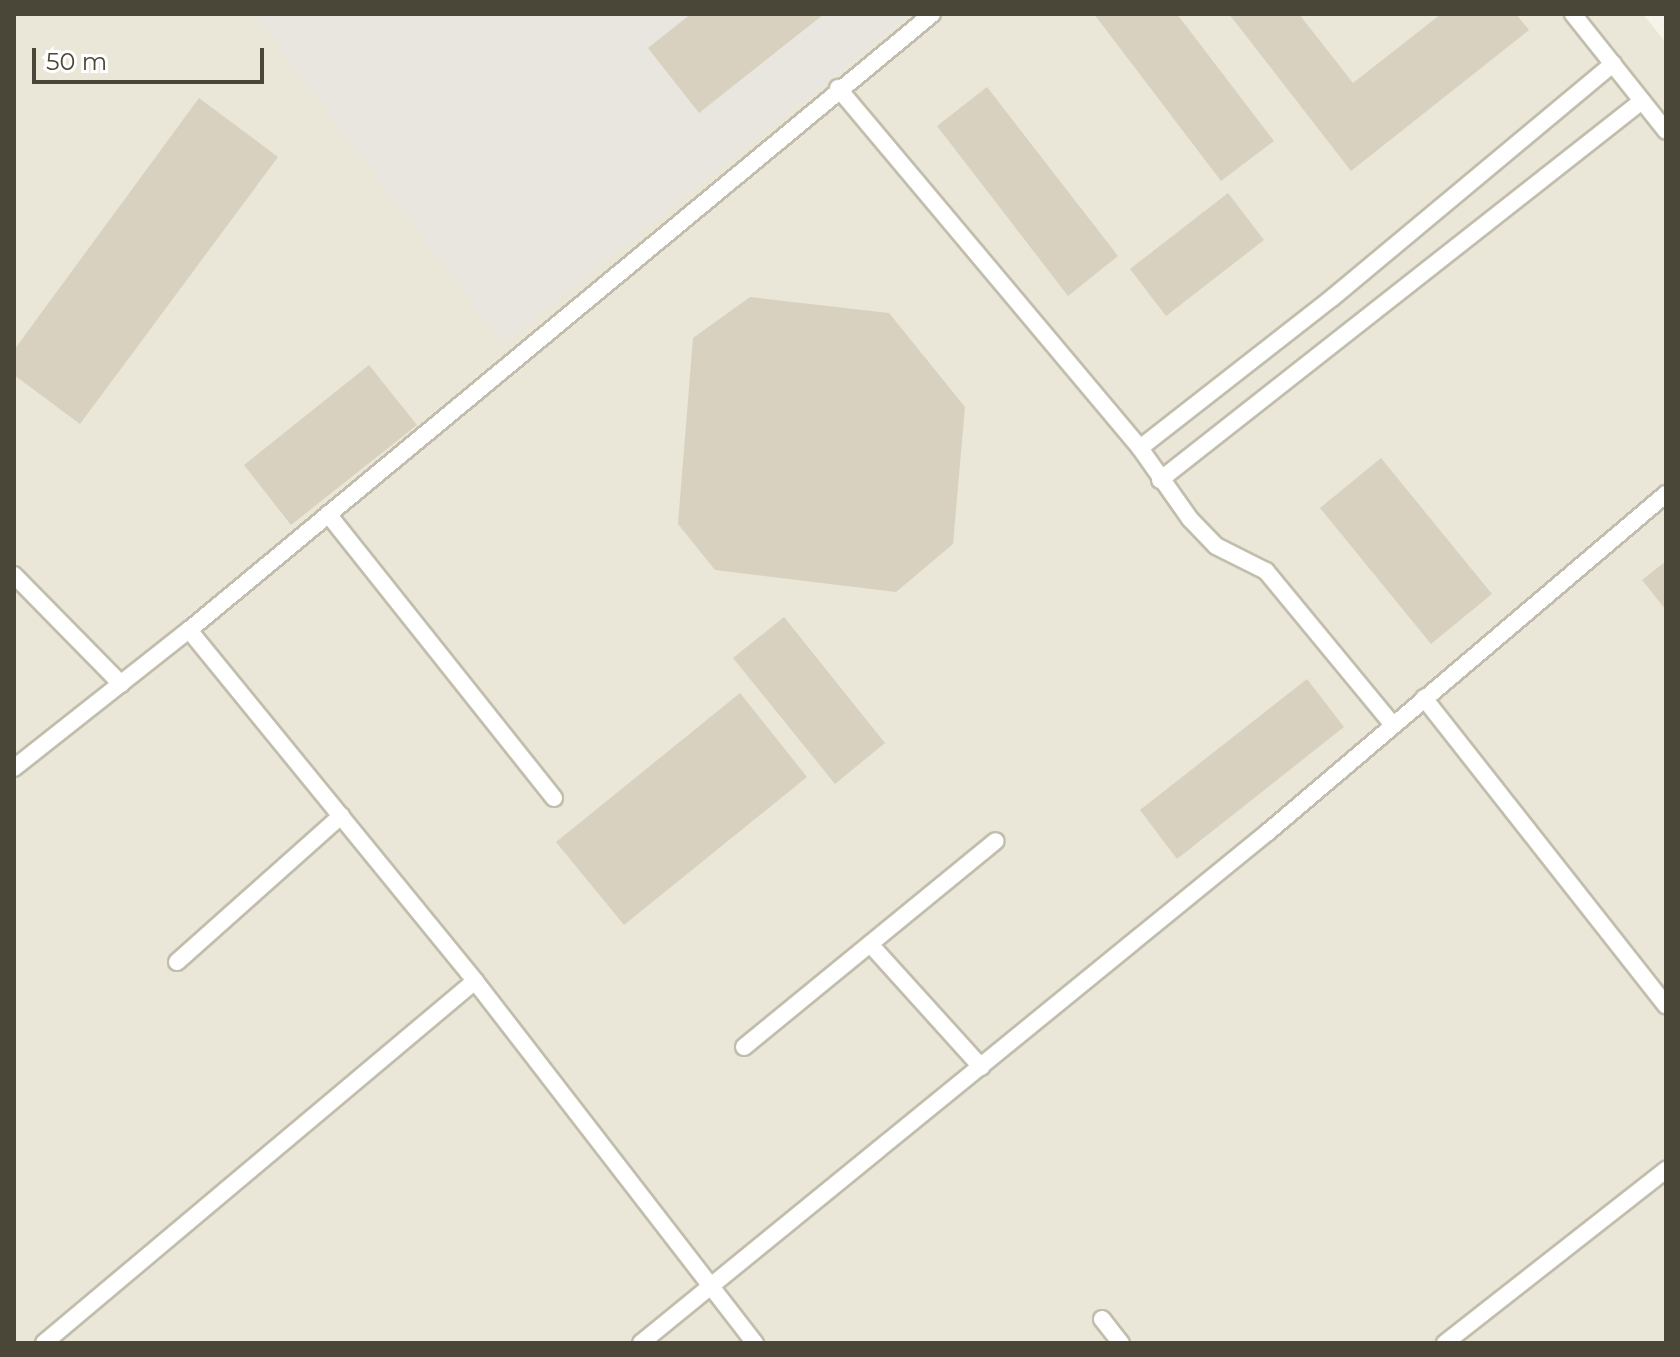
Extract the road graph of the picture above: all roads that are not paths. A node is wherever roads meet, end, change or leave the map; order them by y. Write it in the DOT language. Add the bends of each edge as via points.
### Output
graph roads {
  1 [pos="932,14"];
  2 [pos="1573,14"];
  3 [pos="1613,64"];
  4 [pos="838,88"];
  5 [pos="1642,101"];
  6 [pos="1666,131"];
  7 [pos="1140,448"];
  8 [pos="1160,480"];
  9 [pos="1666,494"];
  10 [pos="328,514"];
  11 [pos="14,575"];
  12 [pos="189,630"];
  13 [pos="121,684"];
  14 [pos="1424,698"];
  15 [pos="1393,725"];
  16 [pos="14,768"];
  17 [pos="554,798"];
  18 [pos="341,816"];
  19 [pos="996,841"];
  20 [pos="870,944"];
  21 [pos="177,962"];
  22 [pos="475,981"];
  23 [pos="1666,1005"];
  24 [pos="744,1047"];
  25 [pos="981,1067"];
  26 [pos="1666,1170"];
  27 [pos="712,1287"];
  28 [pos="1102,1319"];
  29 [pos="44,1343"];
  30 [pos="641,1343"];
  31 [pos="755,1343"];
  32 [pos="1121,1343"];
  33 [pos="1445,1343"];
  1 -- 4 [label="lane"];
  2 -- 3 [label="lane"];
  3 -- 5 [label="lane"];
  3 -- 7 [label="lane" via="1332,298"];
  4 -- 7 [label="lane"];
  4 -- 10 [label="lane"];
  5 -- 6 [label="lane"];
  5 -- 8 [label="lane"];
  7 -- 8 [label="lane"];
  8 -- 15 [label="lane" via="1216,546 1266,571"];
  9 -- 14 [label="lane"];
  10 -- 12 [label="lane"];
  10 -- 17 [label="lane"];
  11 -- 13 [label="lane"];
  12 -- 13 [label="lane"];
  12 -- 18 [label="lane"];
  13 -- 16 [label="lane"];
  14 -- 15 [label="lane"];
  14 -- 23 [label="lane"];
  15 -- 25 [label="lane"];
  18 -- 21 [label="lane"];
  18 -- 22 [label="lane"];
  19 -- 20 [label="lane"];
  20 -- 24 [label="lane"];
  20 -- 25 [label="lane"];
  22 -- 27 [label="lane"];
  22 -- 29 [label="lane"];
  25 -- 27 [label="lane"];
  26 -- 33 [label="lane"];
  27 -- 30 [label="lane"];
  27 -- 31 [label="lane"];
  28 -- 32 [label="lane"];
}
